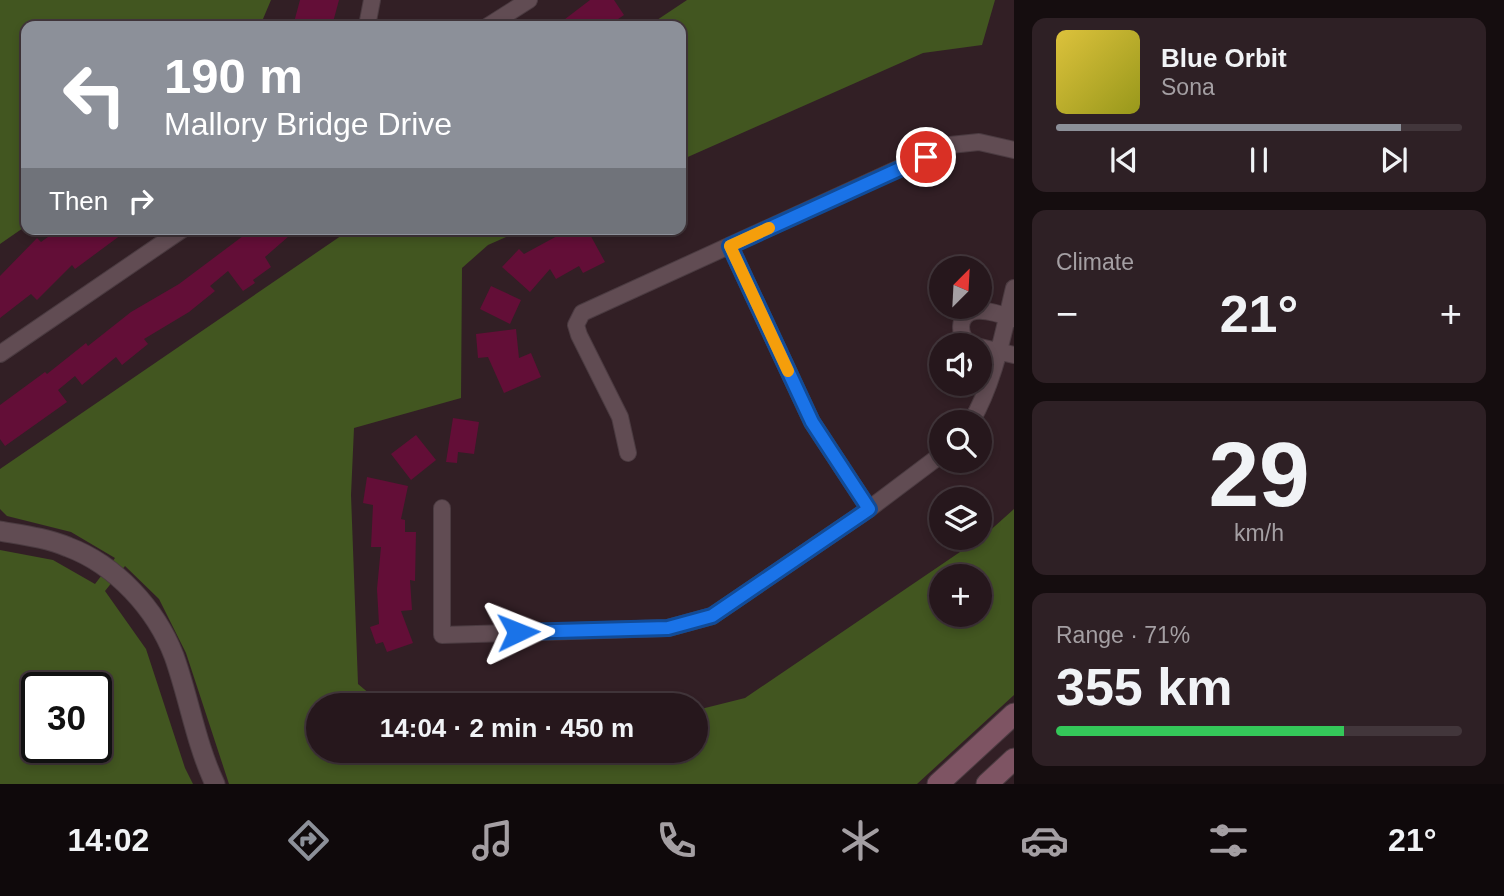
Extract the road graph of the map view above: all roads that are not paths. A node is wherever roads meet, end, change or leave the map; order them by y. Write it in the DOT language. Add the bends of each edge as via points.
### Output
graph roads {
  1 [pos="372,0"];
  2 [pos="529,0"];
  3 [pos="368,21"];
  4 [pos="496,21"];
  5 [pos="1014,149"];
  6 [pos="174,235"];
  7 [pos="730,246"];
  8 [pos="1014,288"];
  9 [pos="1010,317"];
  10 [pos="962,333"];
  11 [pos="0,354"];
  12 [pos="1006,354"];
  13 [pos="977,410"];
  14 [pos="628,453"];
  15 [pos="929,464"];
  16 [pos="442,508"];
  17 [pos="869,509"];
  18 [pos="0,531"];
  19 [pos="1014,715"];
  20 [pos="1014,759"];
  21 [pos="215,784"];
  22 [pos="938,784"];
  23 [pos="987,784"];
  1 -- 3 [label="street"];
  2 -- 4 [label="street"];
  5 -- 7 [label="street" via="979,142 950,145"];
  6 -- 11 [label="street"];
  7 -- 14 [label="street" via="582,313 576,325 620,417"];
  7 -- 17 [label="street" via="812,422"];
  8 -- 9 [label="street"];
  9 -- 10 [label="street" via="976,310 962,321"];
  9 -- 12 [label="street"];
  12 -- 13 [label="street"];
  15 -- 17 [label="street"];
  16 -- 17 [label="street" via="442,635 668,628 712,616"];
  18 -- 21 [label="street" via="69,547 92,559 126,584 155,618 173,654"];
  19 -- 22 [label="main road"];
  20 -- 23 [label="main road"];
}
